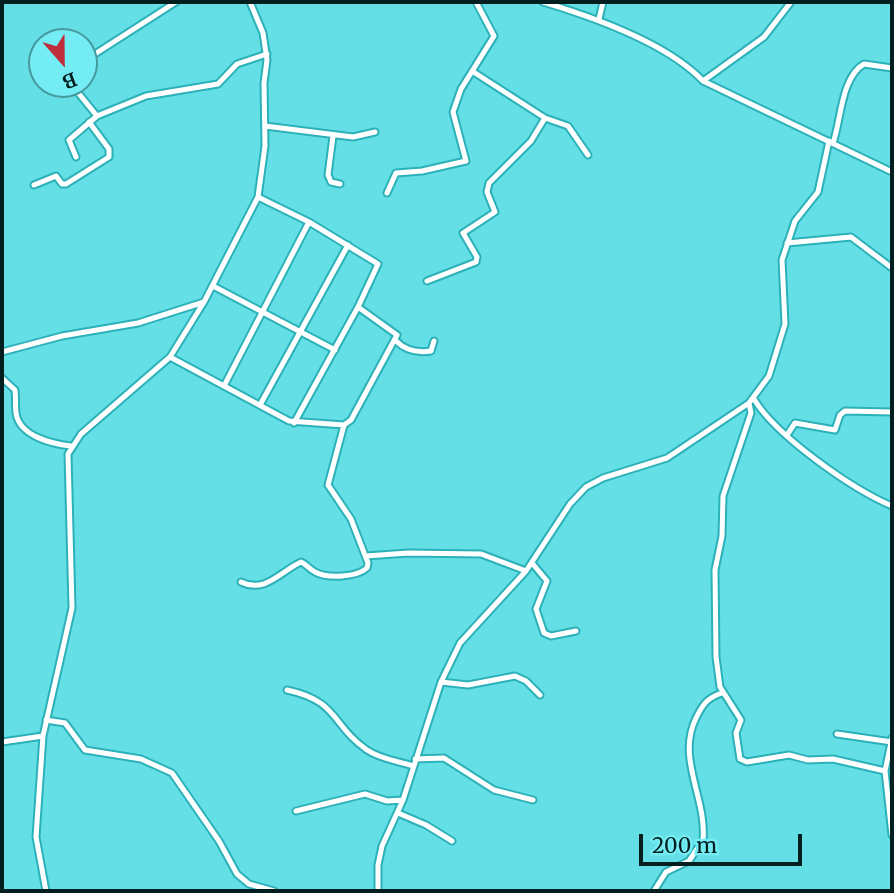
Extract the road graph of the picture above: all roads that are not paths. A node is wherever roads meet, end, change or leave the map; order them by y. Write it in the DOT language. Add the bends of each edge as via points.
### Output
graph roads {
  1 [pos="176,2"];
  2 [pos="250,2"];
  3 [pos="476,2"];
  4 [pos="543,2"];
  5 [pos="603,2"];
  6 [pos="791,2"];
  7 [pos="599,19"];
  8 [pos="98,52"];
  9 [pos="267,54"];
  10 [pos="892,68"];
  11 [pos="472,71"];
  12 [pos="703,82"];
  13 [pos="82,98"];
  14 [pos="97,116"];
  15 [pos="545,118"];
  16 [pos="89,122"];
  17 [pos="265,126"];
  18 [pos="375,132"];
  19 [pos="333,136"];
  20 [pos="831,142"];
  21 [pos="589,155"];
  22 [pos="76,157"];
  23 [pos="892,172"];
  24 [pos="340,184"];
  25 [pos="34,185"];
  26 [pos="387,193"];
  27 [pos="258,197"];
  28 [pos="309,222"];
  29 [pos="787,243"];
  30 [pos="348,245"];
  31 [pos="892,268"];
  32 [pos="426,281"];
  33 [pos="213,286"];
  34 [pos="204,302"];
  35 [pos="359,307"];
  36 [pos="261,311"];
  37 [pos="300,332"];
  38 [pos="396,341"];
  39 [pos="434,341"];
  40 [pos="335,350"];
  41 [pos="2,352"];
  42 [pos="170,357"];
  43 [pos="2,378"];
  44 [pos="224,386"];
  45 [pos="752,401"];
  46 [pos="260,405"];
  47 [pos="892,412"];
  48 [pos="294,423"];
  49 [pos="344,425"];
  50 [pos="787,435"];
  51 [pos="71,446"];
  52 [pos="892,506"];
  53 [pos="366,556"];
  54 [pos="532,563"];
  55 [pos="526,571"];
  56 [pos="241,582"];
  57 [pos="576,632"];
  58 [pos="441,682"];
  59 [pos="287,690"];
  60 [pos="722,693"];
  61 [pos="540,695"];
  62 [pos="46,720"];
  63 [pos="836,734"];
  64 [pos="43,736"];
  65 [pos="892,740"];
  66 [pos="2,742"];
  67 [pos="415,759"];
  68 [pos="413,766"];
  69 [pos="885,771"];
  70 [pos="403,800"];
  71 [pos="533,800"];
  72 [pos="296,811"];
  73 [pos="398,813"];
  74 [pos="892,835"];
  75 [pos="452,841"];
  76 [pos="46,891"];
  77 [pos="274,891"];
  78 [pos="379,891"];
  79 [pos="654,891"];
  1 -- 8 [label="street"];
  2 -- 9 [label="street"];
  3 -- 11 [label="street" via="494,36"];
  4 -- 7 [label="street"];
  5 -- 7 [label="street"];
  6 -- 12 [label="street" via="764,37"];
  7 -- 12 [label="street" via="691,68"];
  9 -- 14 [label="street" via="236,64 218,84 150,95"];
  9 -- 17 [label="street"];
  10 -- 20 [label="street" via="864,64 858,69 845,94"];
  11 -- 15 [label="street"];
  11 -- 26 [label="street" via="453,112 466,161 396,173"];
  12 -- 20 [label="street"];
  13 -- 14 [label="street"];
  14 -- 16 [label="street"];
  15 -- 21 [label="street" via="568,126"];
  15 -- 32 [label="street" via="531,141 489,183 487,192 495,212 463,233 476,262"];
  16 -- 22 [label="street" via="69,140"];
  16 -- 25 [label="street" via="107,145 109,158 66,184 55,176"];
  17 -- 19 [label="street"];
  17 -- 27 [label="street"];
  18 -- 19 [label="street" via="354,138"];
  19 -- 24 [label="street" via="328,175 331,182"];
  20 -- 23 [label="street"];
  20 -- 29 [label="street" via="818,192 795,221"];
  27 -- 28 [label="street"];
  27 -- 33 [label="street"];
  28 -- 30 [label="street"];
  28 -- 36 [label="street"];
  29 -- 31 [label="street" via="851,237"];
  29 -- 45 [label="street" via="781,266 786,309 783,332 769,376"];
  30 -- 35 [label="street" via="378,264"];
  30 -- 37 [label="street"];
  33 -- 34 [label="street"];
  33 -- 36 [label="street"];
  34 -- 41 [label="street" via="141,322 62,335"];
  34 -- 42 [label="street"];
  35 -- 38 [label="street" via="395,332"];
  35 -- 40 [label="street"];
  36 -- 37 [label="street"];
  36 -- 44 [label="street"];
  37 -- 40 [label="street"];
  37 -- 46 [label="street"];
  38 -- 39 [label="street" via="421,352 431,351"];
  38 -- 49 [label="street"];
  40 -- 48 [label="street"];
  42 -- 44 [label="street"];
  42 -- 51 [label="street"];
  43 -- 51 [label="street" via="15,390 21,425 47,442"];
  44 -- 46 [label="street"];
  45 -- 50 [label="street"];
  45 -- 54 [label="street" via="667,458 586,487"];
  45 -- 60 [label="street" via="723,496 715,570 716,657"];
  46 -- 48 [label="street"];
  47 -- 50 [label="street" via="845,411 835,430 795,423"];
  48 -- 49 [label="street"];
  49 -- 53 [label="street" via="328,485 351,519"];
  50 -- 52 [label="street"];
  51 -- 62 [label="street" via="67,464 72,608"];
  53 -- 55 [label="street" via="481,554"];
  53 -- 56 [label="street" via="367,568 360,573 320,574 300,562 257,586"];
  54 -- 55 [label="street"];
  54 -- 57 [label="street" via="547,581 536,609 544,633"];
  55 -- 58 [label="street" via="460,643"];
  58 -- 61 [label="street" via="464,686 515,676"];
  58 -- 67 [label="street"];
  59 -- 68 [label="street" via="322,702 369,752"];
  60 -- 69 [label="street" via="741,720 736,733 742,762 789,755"];
  60 -- 79 [label="street" via="703,704 688,737 703,840 689,861 666,872"];
  62 -- 64 [label="street"];
  62 -- 77 [label="street" via="65,723 85,750 141,759 172,773 237,874 249,884"];
  63 -- 65 [label="street"];
  64 -- 66 [label="street"];
  64 -- 76 [label="street" via="36,837"];
  65 -- 69 [label="street"];
  67 -- 68 [label="street"];
  67 -- 71 [label="street" via="444,758 494,790"];
  68 -- 70 [label="street"];
  69 -- 74 [label="street"];
  70 -- 72 [label="street" via="359,795"];
  70 -- 73 [label="street"];
  73 -- 75 [label="street"];
  73 -- 78 [label="street" via="380,856"];
}
